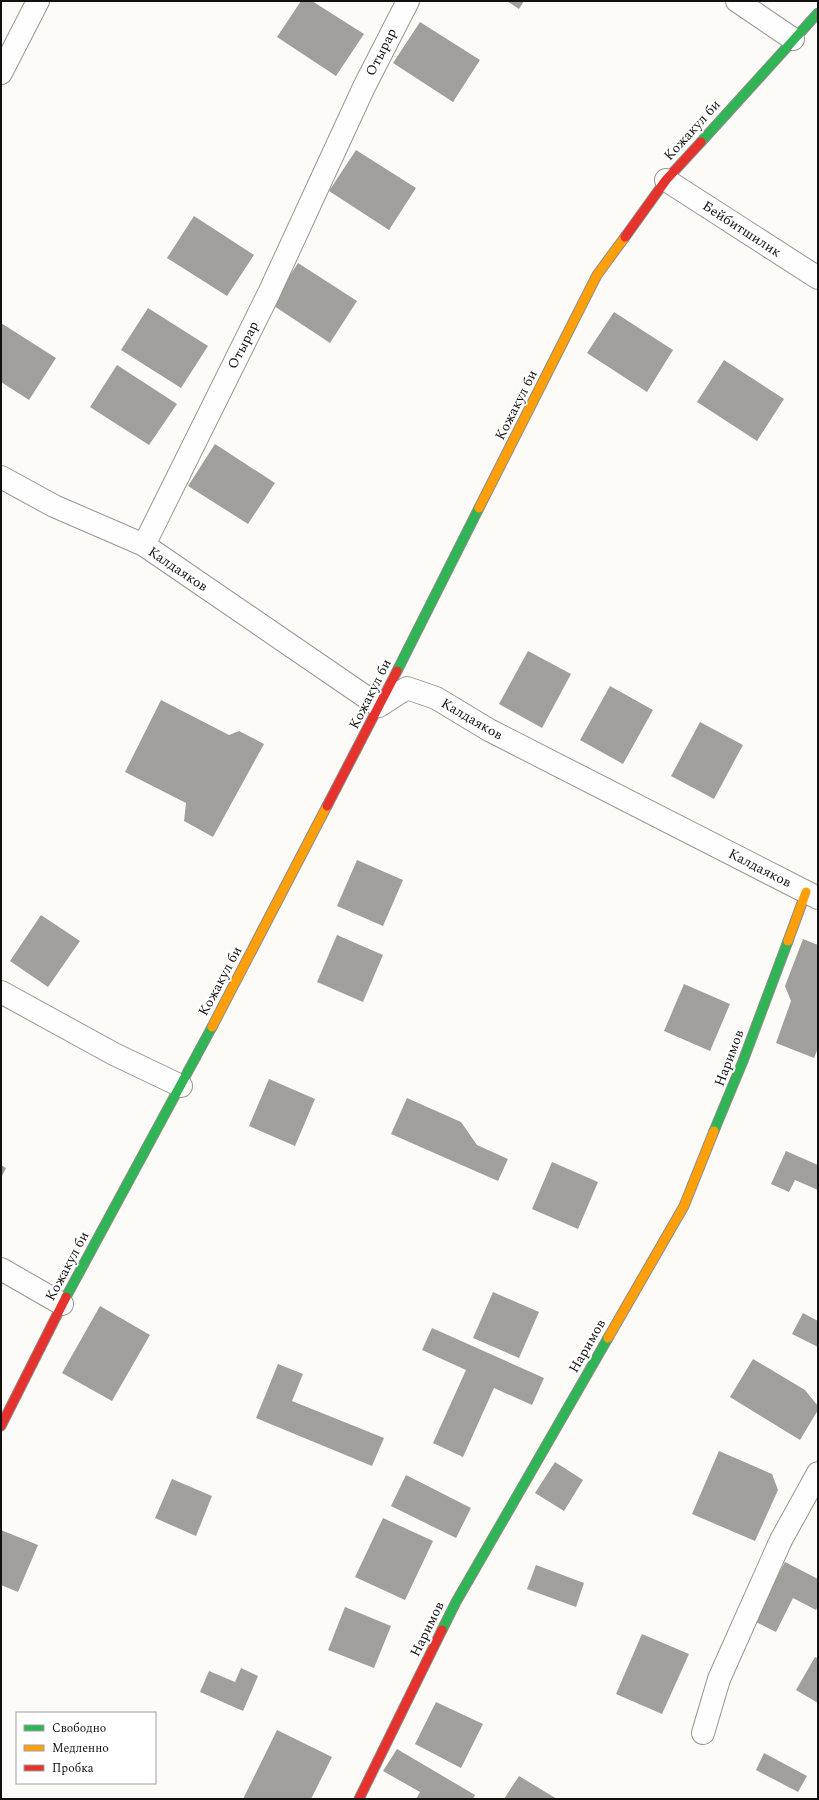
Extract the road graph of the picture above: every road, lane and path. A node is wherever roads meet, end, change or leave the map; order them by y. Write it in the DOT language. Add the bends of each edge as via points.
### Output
graph roads {
  1 [pos="38,1"];
  2 [pos="408,1"];
  3 [pos="737,1"];
  4 [pos="818,13"];
  5 [pos="793,39"];
  6 [pos="1,73"];
  7 [pos="666,180"];
  8 [pos="818,278"];
  9 [pos="1,477"];
  10 [pos="144,545"];
  11 [pos="379,706"];
  12 [pos="812,895"];
  13 [pos="1,992"];
  14 [pos="181,1086"];
  15 [pos="1,1269"];
  16 [pos="62,1304"];
  17 [pos="1,1426"];
  18 [pos="818,1474"];
  19 [pos="703,1733"];
  20 [pos="359,1799"];
  1 -- 6 [label="street"];
  2 -- 10 [label="street, Отырар" via="364,87 269,293"];
  3 -- 5 [label="street"];
  4 -- 5 [label="street, Кожакул би"];
  5 -- 7 [label="street, Кожакул би"];
  7 -- 8 [label="street, Бейбитшилик"];
  7 -- 11 [label="street, Кожакул би" via="597,275"];
  9 -- 10 [label="street" via="54,506"];
  10 -- 11 [label="street, Калдаяков"];
  11 -- 12 [label="street, Калдаяков" via="407,688 436,698 489,730"];
  11 -- 14 [label="street, Кожакул би"];
  12 -- 20 [label="street, Наримов" via="684,1206 456,1602"];
  13 -- 14 [label="street" via="114,1054"];
  14 -- 16 [label="street, Кожакул би"];
  15 -- 16 [label="street"];
  16 -- 17 [label="street, Кожакул би"];
  18 -- 19 [label="street" via="781,1540 719,1679"];
}
